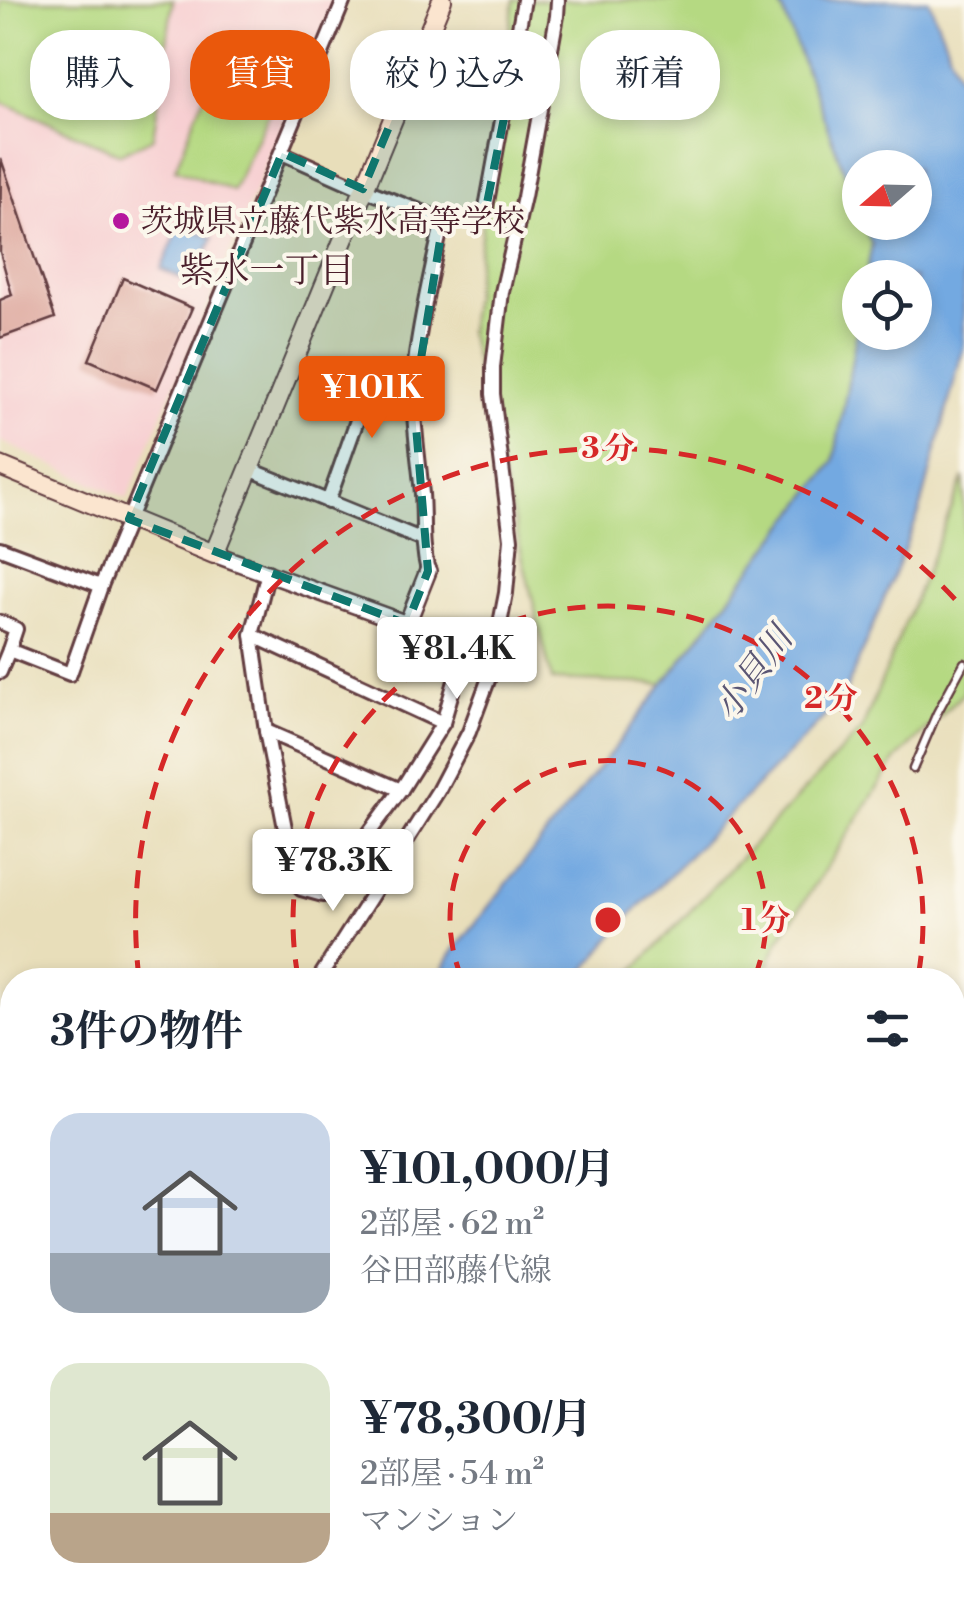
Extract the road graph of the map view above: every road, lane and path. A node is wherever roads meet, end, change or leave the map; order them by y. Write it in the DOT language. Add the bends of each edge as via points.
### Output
graph roads {
  1 [pos="344,0"];
  2 [pos="442,0"];
  3 [pos="524,0"];
  4 [pos="558,0"];
  5 [pos="429,30"];
  6 [pos="519,30"];
  7 [pos="391,120"];
  8 [pos="504,120"];
  9 [pos="282,153"];
  10 [pos="363,189"];
  11 [pos="443,220"];
  12 [pos="414,378"];
  13 [pos="0,466"];
  14 [pos="249,469"];
  15 [pos="328,502"];
  16 [pos="129,519"];
  17 [pos="422,540"];
  18 [pos="0,548"];
  19 [pos="214,554"];
  20 [pos="428,571"];
  21 [pos="268,572"];
  22 [pos="102,586"];
  23 [pos="0,622"];
  24 [pos="407,624"];
  25 [pos="252,635"];
  26 [pos="9,650"];
  27 [pos="964,663"];
  28 [pos="0,672"];
  29 [pos="443,723"];
  30 [pos="266,732"];
  31 [pos="913,770"];
  32 [pos="401,790"];
  33 [pos="326,968"];
  1 -- 9 [label="street"];
  2 -- 5 [label="main road"];
  3 -- 6 [label="street"];
  4 -- 33 [label="street" via="493,367 510,539 490,675 438,791"];
  7 -- 10 [label="main road"];
  8 -- 11 [label="street" via="486,213"];
  9 -- 10 [label="street"];
  9 -- 16 [label="street"];
  10 -- 11 [label="street"];
  10 -- 14 [label="main road"];
  11 -- 12 [label="street"];
  12 -- 15 [label="street" via="372,378"];
  12 -- 17 [label="street"];
  13 -- 16 [label="main road"];
  14 -- 15 [label="street"];
  14 -- 19 [label="main road"];
  15 -- 17 [label="street"];
  16 -- 19 [label="main road"];
  16 -- 22 [label="street"];
  17 -- 20 [label="street"];
  18 -- 22 [label="street"];
  19 -- 21 [label="street"];
  20 -- 24 [label="street"];
  21 -- 24 [label="street"];
  21 -- 25 [label="street"];
  22 -- 26 [label="street" via="70,674"];
  23 -- 26 [label="street" via="16,629"];
  24 -- 29 [label="street" via="464,650"];
  25 -- 29 [label="street"];
  25 -- 30 [label="street"];
  26 -- 28 [label="street"];
  27 -- 31 [label="lane"];
  29 -- 32 [label="street"];
  30 -- 32 [label="street"];
  30 -- 32 [label="street" via="301,890 322,895"];
}
